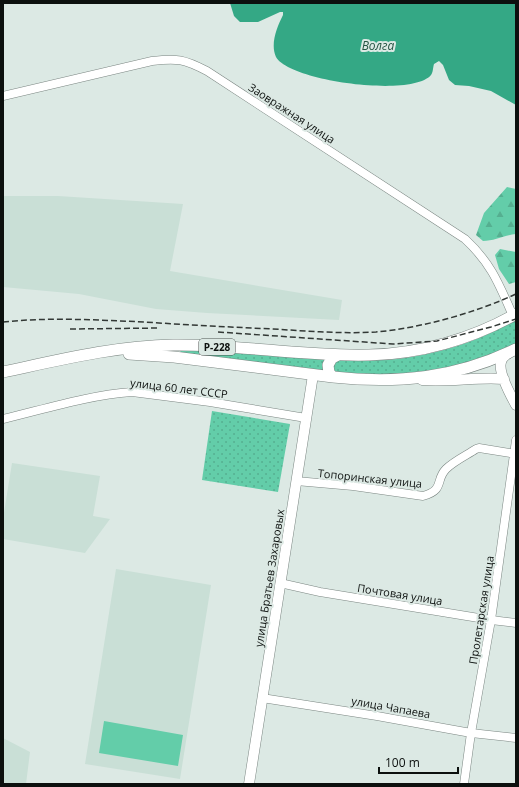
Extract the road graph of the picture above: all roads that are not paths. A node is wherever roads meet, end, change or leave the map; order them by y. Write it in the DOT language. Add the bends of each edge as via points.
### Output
graph roads {
  1 [pos="3,96"];
  2 [pos="515,315"];
  3 [pos="512,351"];
  4 [pos="96,354"];
  5 [pos="338,355"];
  6 [pos="3,372"];
  7 [pos="313,375"];
  8 [pos="333,377"];
  9 [pos="415,379"];
  10 [pos="504,379"];
  11 [pos="516,405"];
  12 [pos="3,418"];
  13 [pos="306,418"];
  14 [pos="516,440"];
  15 [pos="515,453"];
  16 [pos="296,481"];
  17 [pos="280,583"];
  18 [pos="491,620"];
  19 [pos="516,623"];
  20 [pos="262,698"];
  21 [pos="471,733"];
  22 [pos="516,738"];
  23 [pos="249,784"];
  24 [pos="464,784"];
  1 -- 2 [label="street, Заовражная улица" via="152,61 171,59 191,62 465,239 486,262"];
  2 -- 5 [label="highway, Р-228" via="471,336 425,348 392,354"];
  3 -- 9 [label="highway, Р-228" via="459,371"];
  3 -- 10 [label="main road" via="501,362"];
  4 -- 5 [label="highway, Р-228" via="120,349 174,345"];
  4 -- 6 [label="highway, Р-228"];
  4 -- 7 [label="highway, Р-228" via="144,354"];
  5 -- 8 [label="highway" via="332,358 328,365 329,373"];
  7 -- 8 [label="highway, Р-228"];
  7 -- 13 [label="main road, улица Братьев Захаровых"];
  8 -- 9 [label="highway, Р-228" via="377,381"];
  9 -- 10 [label="main road"];
  10 -- 11 [label="main road"];
  12 -- 13 [label="street, улица 60 лет СССР" via="132,392"];
  13 -- 16 [label="main road, улица Братьев Захаровых"];
  14 -- 15 [label="street, Пролетарская улица"];
  15 -- 16 [label="street, Топоринская улица" via="476,449 446,469 437,489 432,494 423,496"];
  15 -- 18 [label="street, Пролетарская улица"];
  16 -- 17 [label="main road, улица Братьев Захаровых"];
  17 -- 18 [label="street, Почтовая улица"];
  17 -- 20 [label="main road, улица Братьев Захаровых"];
  18 -- 19 [label="street, Почтовая улица"];
  18 -- 21 [label="street, Пролетарская улица"];
  20 -- 21 [label="street, улица Чапаева"];
  20 -- 23 [label="main road, улица Братьев Захаровых"];
  21 -- 22 [label="street, улица Чапаева"];
  21 -- 24 [label="street, Пролетарская улица"];
}
